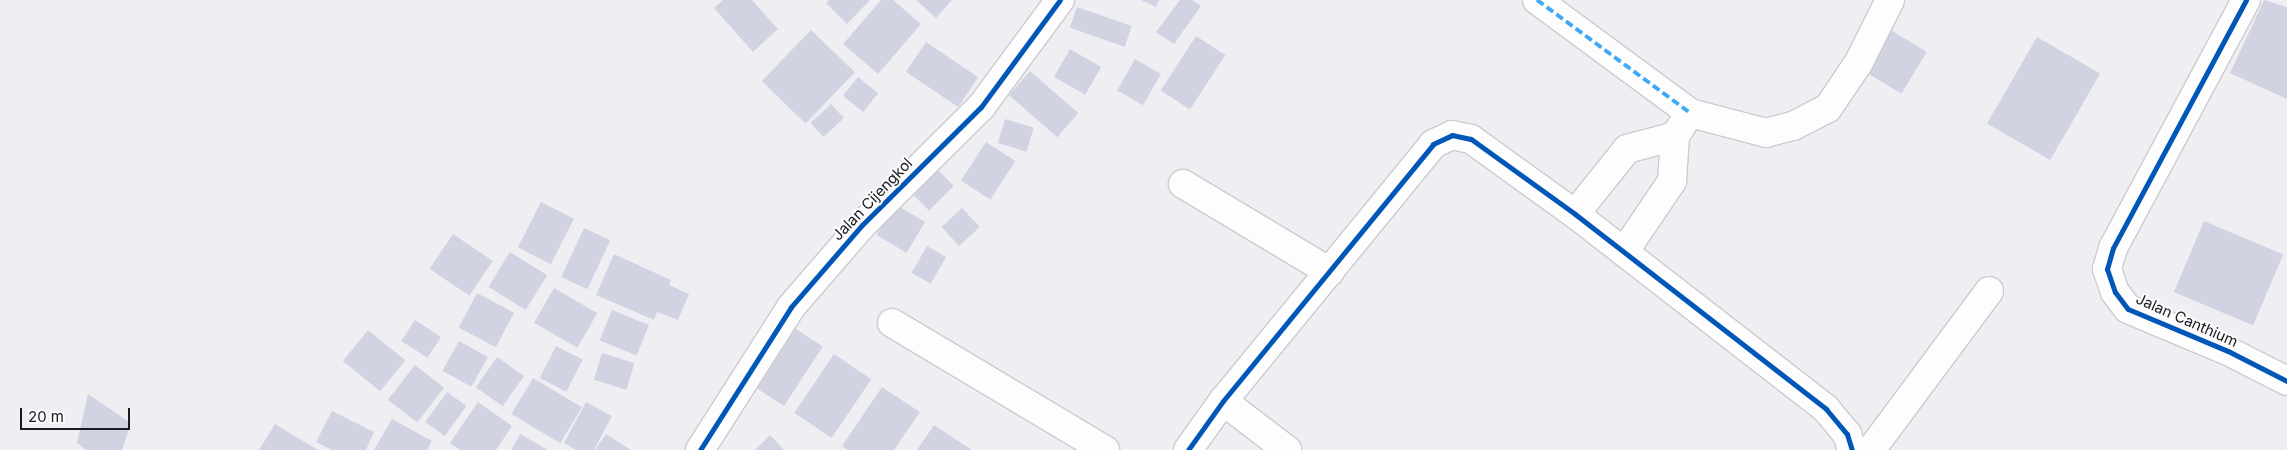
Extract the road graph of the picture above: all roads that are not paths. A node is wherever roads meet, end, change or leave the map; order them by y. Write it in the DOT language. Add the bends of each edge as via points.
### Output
graph roads {
  1 [pos="1060,0"];
  2 [pos="1537,0"];
  3 [pos="1890,0"];
  4 [pos="2246,0"];
  5 [pos="1690,113"];
  6 [pos="1675,136"];
  7 [pos="1183,184"];
  8 [pos="1575,214"];
  9 [pos="1624,252"];
  10 [pos="1330,272"];
  11 [pos="1989,291"];
  12 [pos="892,323"];
  13 [pos="2287,381"];
  14 [pos="1223,401"];
  15 [pos="700,450"];
  16 [pos="1105,450"];
  17 [pos="1188,450"];
  18 [pos="1287,450"];
  19 [pos="1852,450"];
  20 [pos="1871,450"];
  1 -- 15 [label="street, Jalan Cijengkol" via="981,107 862,225 791,307"];
  2 -- 5 [label="street"];
  3 -- 5 [label="street" via="1859,62 1828,108 1793,126 1766,133"];
  4 -- 13 [label="street, Jalan Canthium" via="2113,248 2107,269 2114,292 2128,309 2228,351"];
  5 -- 6 [label="street"];
  6 -- 8 [label="street" via="1627,149"];
  6 -- 9 [label="street" via="1672,181"];
  7 -- 10 [label="street"];
  8 -- 9 [label="street"];
  8 -- 10 [label="street" via="1471,139 1452,135 1433,144"];
  9 -- 19 [label="street" via="1826,409 1847,434"];
  10 -- 14 [label="street"];
  11 -- 20 [label="street"];
  12 -- 16 [label="street"];
  14 -- 17 [label="street"];
  14 -- 18 [label="street"];
}
